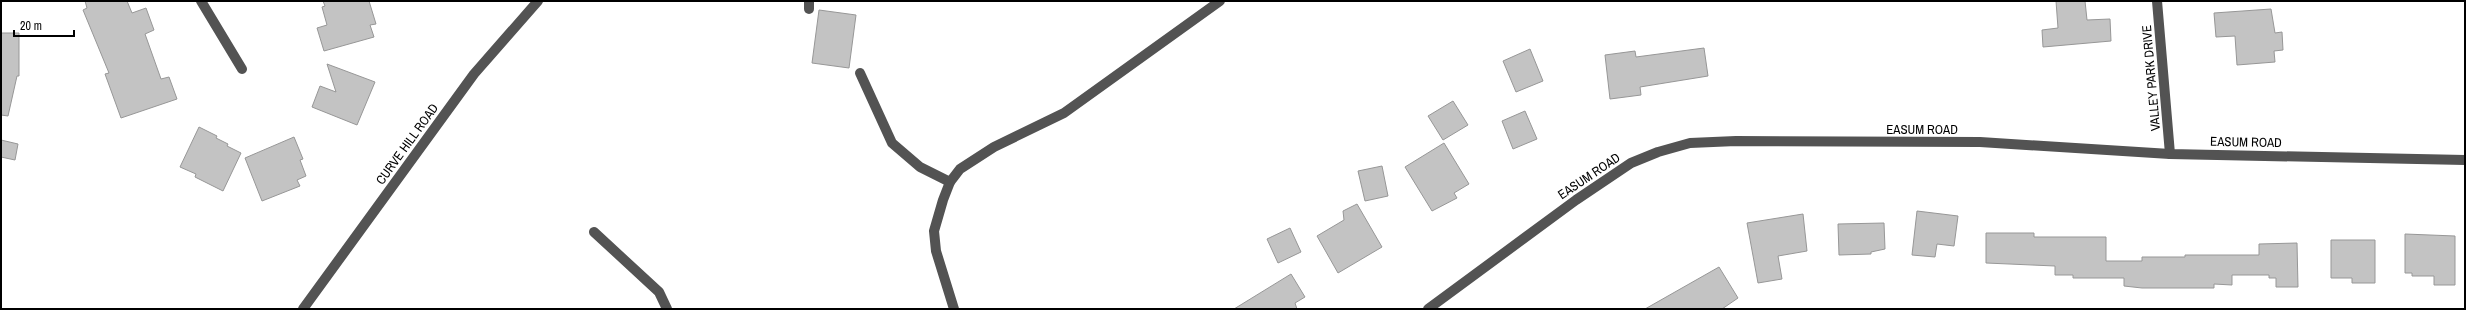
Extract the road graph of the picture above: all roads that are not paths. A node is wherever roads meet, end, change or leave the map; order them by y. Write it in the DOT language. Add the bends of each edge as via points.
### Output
graph roads {
  1 [pos="201,1"];
  2 [pos="538,1"];
  3 [pos="1220,1"];
  4 [pos="2157,1"];
  5 [pos="242,69"];
  6 [pos="860,73"];
  7 [pos="2170,154"];
  8 [pos="2465,160"];
  9 [pos="950,182"];
  10 [pos="594,232"];
  11 [pos="303,309"];
  12 [pos="667,309"];
  13 [pos="954,309"];
  14 [pos="1428,309"];
  1 -- 5 [label="street"];
  2 -- 11 [label="street, CURVE HILL ROAD" via="474,74"];
  3 -- 9 [label="street" via="1064,114 973,158"];
  4 -- 7 [label="street, VALLEY PARK DRIVE"];
  6 -- 9 [label="street" via="892,143 920,167"];
  7 -- 8 [label="street, EASUM ROAD"];
  7 -- 14 [label="street, EASUM ROAD" via="1980,142 1690,143 1631,163 1576,200"];
  9 -- 13 [label="street" via="934,231 936,251"];
  10 -- 12 [label="street" via="659,292"];
}
